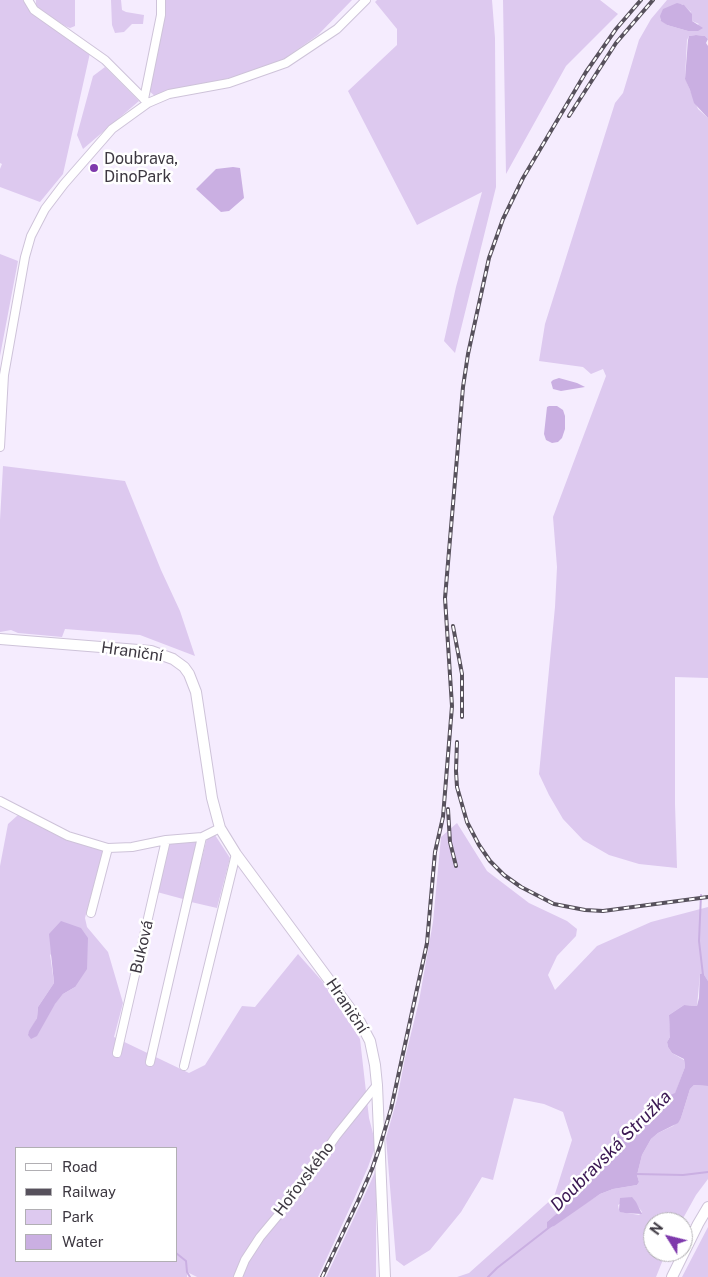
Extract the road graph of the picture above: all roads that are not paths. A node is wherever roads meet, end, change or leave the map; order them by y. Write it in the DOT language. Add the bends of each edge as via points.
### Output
graph roads {
  1 [pos="28,0"];
  2 [pos="161,0"];
  3 [pos="366,0"];
  4 [pos="146,101"];
  5 [pos="0,446"];
  6 [pos="0,639"];
  7 [pos="0,801"];
  8 [pos="220,828"];
  9 [pos="202,837"];
  10 [pos="166,840"];
  11 [pos="108,848"];
  12 [pos="236,854"];
  13 [pos="91,913"];
  14 [pos="117,1053"];
  15 [pos="150,1062"];
  16 [pos="184,1066"];
  17 [pos="376,1085"];
  18 [pos="708,1207"];
  19 [pos="238,1277"];
  20 [pos="385,1277"];
  21 [pos="672,1277"];
  1 -- 4 [label="street" via="34,10 105,60"];
  2 -- 4 [label="street"];
  3 -- 4 [label="street" via="337,29 286,63 229,83"];
  4 -- 5 [label="street" via="112,129 64,184 45,209 31,236 8,346"];
  6 -- 8 [label="main road, Hraniční" via="151,651 179,663 189,674 196,692 212,798"];
  7 -- 11 [label="street" via="68,836"];
  8 -- 9 [label="street"];
  8 -- 12 [label="main road, Hraniční"];
  9 -- 10 [label="street"];
  9 -- 15 [label="street"];
  10 -- 11 [label="street"];
  10 -- 14 [label="street, Buková"];
  11 -- 13 [label="street"];
  12 -- 16 [label="street"];
  12 -- 17 [label="main road, Hraniční" via="360,1022 372,1048"];
  17 -- 19 [label="street, Hořovského" via="300,1189 260,1237"];
  17 -- 20 [label="main road, Hraniční"];
  18 -- 21 [label="main road"];
}
